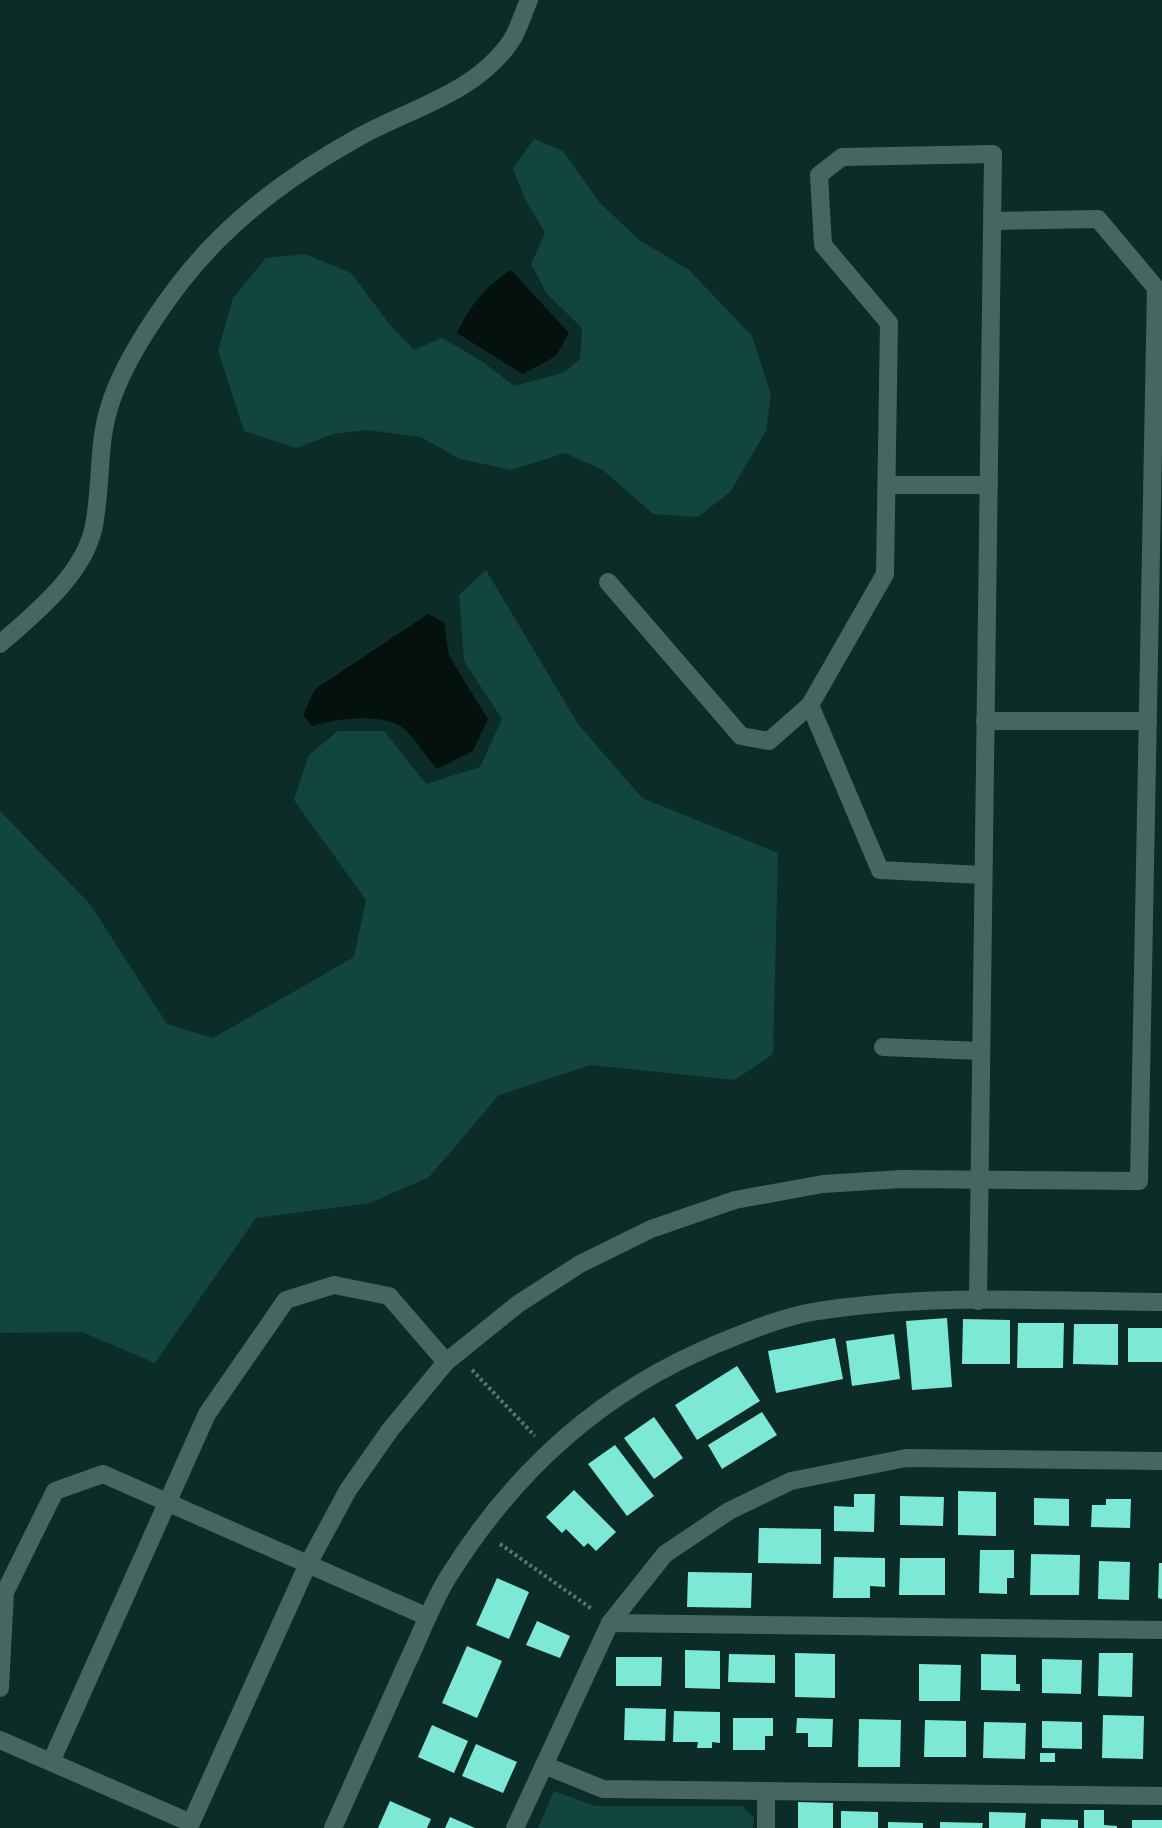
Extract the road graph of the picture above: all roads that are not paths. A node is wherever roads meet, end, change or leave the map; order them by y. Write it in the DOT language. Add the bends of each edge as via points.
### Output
graph roads {
  1 [pos="529,0"];
  2 [pos="993,221"];
  3 [pos="887,485"];
  4 [pos="989,485"];
  5 [pos="608,582"];
  6 [pos="0,644"];
  7 [pos="810,705"];
  8 [pos="985,721"];
  9 [pos="1148,721"];
  10 [pos="983,875"];
  11 [pos="883,1047"];
  12 [pos="980,1051"];
  13 [pos="978,1180"];
  14 [pos="978,1301"];
  15 [pos="1162,1302"];
  16 [pos="452,1358"];
  17 [pos="1162,1461"];
  18 [pos="166,1501"];
  19 [pos="307,1566"];
  20 [pos="428,1617"];
  21 [pos="610,1623"];
  22 [pos="1162,1630"];
  23 [pos="0,1688"];
  24 [pos="0,1740"];
  25 [pos="51,1762"];
  26 [pos="544,1765"];
  27 [pos="766,1791"];
  28 [pos="1162,1796"];
  29 [pos="333,1828"];
  30 [pos="515,1828"];
  31 [pos="766,1828"];
  1 -- 6 [label="street" via="511,41 487,69 453,92 359,137 282,185 219,238 182,283 145,335 108,409 93,531 78,561 51,599"];
  2 -- 3 [label="street" via="993,154 842,157 819,175 823,245 889,323"];
  2 -- 4 [label="street"];
  2 -- 9 [label="street" via="1098,219 1156,288"];
  3 -- 4 [label="street"];
  3 -- 7 [label="street" via="885,574"];
  4 -- 8 [label="street"];
  5 -- 7 [label="street" via="741,736 769,741"];
  7 -- 10 [label="street" via="880,870"];
  8 -- 9 [label="street"];
  8 -- 10 [label="street"];
  9 -- 13 [label="street" via="1139,1181"];
  10 -- 12 [label="street"];
  11 -- 12 [label="street"];
  12 -- 13 [label="street"];
  13 -- 14 [label="street"];
  13 -- 16 [label="street" via="823,1184 735,1200 651,1230 580,1264 518,1304"];
  14 -- 15 [label="street"];
  14 -- 20 [label="street" via="868,1304 809,1313 754,1328 687,1356 637,1383 548,1451 480,1529 448,1577"];
  16 -- 18 [label="street" via="388,1296 334,1285 286,1300 207,1414"];
  16 -- 19 [label="street" via="390,1430 348,1490"];
  17 -- 21 [label="street" via="906,1458 791,1481 729,1511 665,1554"];
  18 -- 19 [label="street"];
  18 -- 23 [label="street" via="103,1474 55,1491 5,1592"];
  18 -- 25 [label="street"];
  19 -- 20 [label="street"];
  19 -- 25 [label="street" via="191,1822"];
  20 -- 29 [label="street"];
  21 -- 22 [label="street"];
  21 -- 26 [label="street"];
  24 -- 25 [label="street"];
  26 -- 27 [label="street" via="603,1790"];
  26 -- 30 [label="street"];
  27 -- 28 [label="street"];
  27 -- 31 [label="street"];
}
